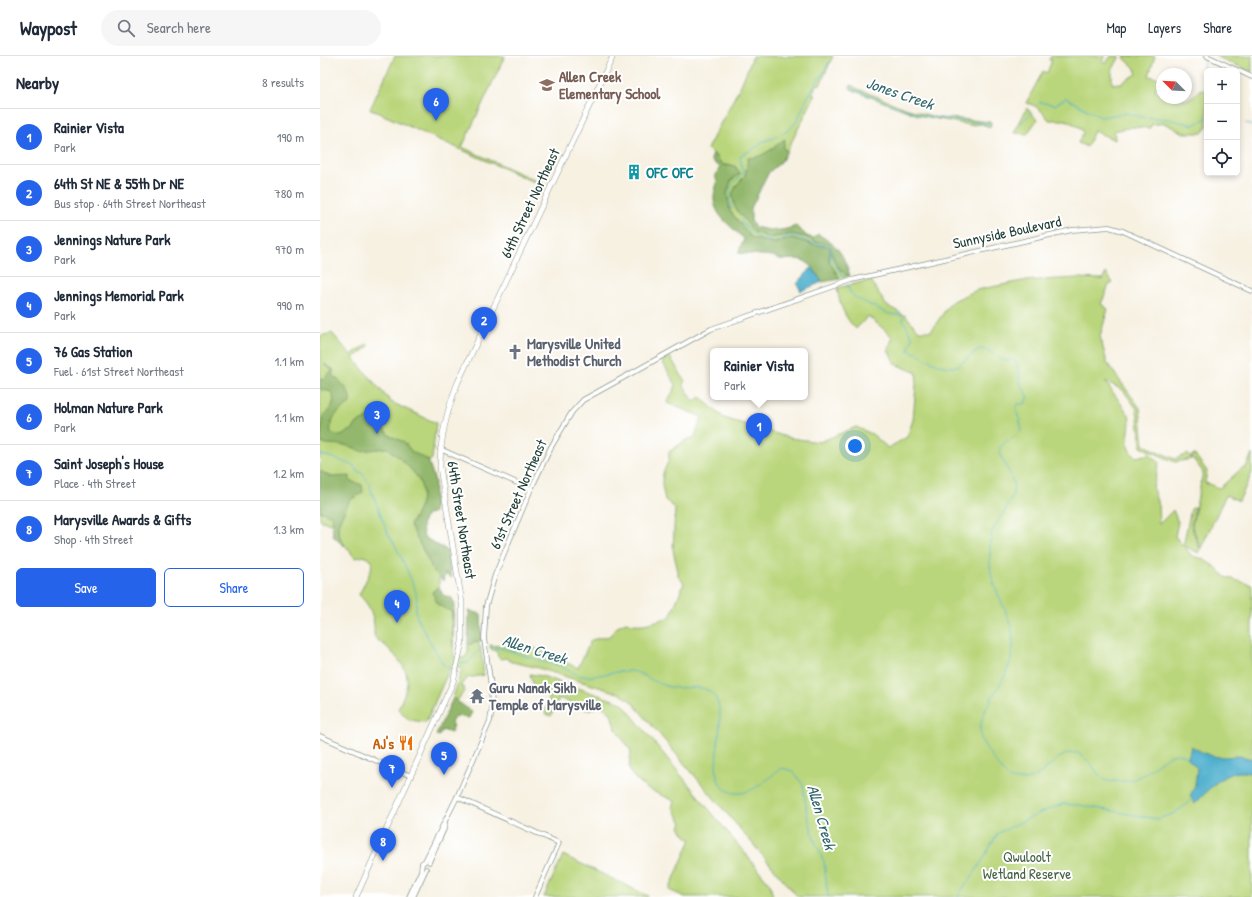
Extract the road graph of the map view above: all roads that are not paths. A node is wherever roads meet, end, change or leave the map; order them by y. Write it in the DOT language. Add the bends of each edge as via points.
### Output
graph roads {
  1 [pos="613,56"];
  2 [pos="1207,56"];
  3 [pos="1252,77"];
  4 [pos="1252,291"];
  5 [pos="762,311"];
  6 [pos="440,449"];
  7 [pos="531,489"];
  8 [pos="320,736"];
  9 [pos="412,776"];
  10 [pos="457,797"];
  11 [pos="427,862"];
  12 [pos="424,868"];
  13 [pos="356,897"];
  14 [pos="409,897"];
  15 [pos="413,897"];
  16 [pos="535,897"];
  1 -- 6 [label="main road, 64th Street Northeast" via="458,382 443,427"];
  2 -- 3 [label="street"];
  4 -- 5 [label="street, Sunnyside Boulevard" via="1123,231 1109,227 1072,230 870,274"];
  5 -- 7 [label="street, 61st Street Northeast" via="711,330 583,400 572,412 551,447"];
  6 -- 7 [label="street"];
  6 -- 9 [label="main road, 64th Street Northeast" via="441,475 462,603 463,624 457,670"];
  7 -- 10 [label="street, 61st Street Northeast" via="489,593 484,640 491,686 490,721"];
  8 -- 9 [label="street"];
  9 -- 13 [label="main road, 64th Street Northeast"];
  10 -- 11 [label="street, 61st Street Northeast"];
  10 -- 16 [label="street" via="559,843"];
  11 -- 12 [label="street" via="422,864"];
  11 -- 12 [label="street" via="430,867"];
  12 -- 14 [label="street"];
  12 -- 15 [label="street"];
}
